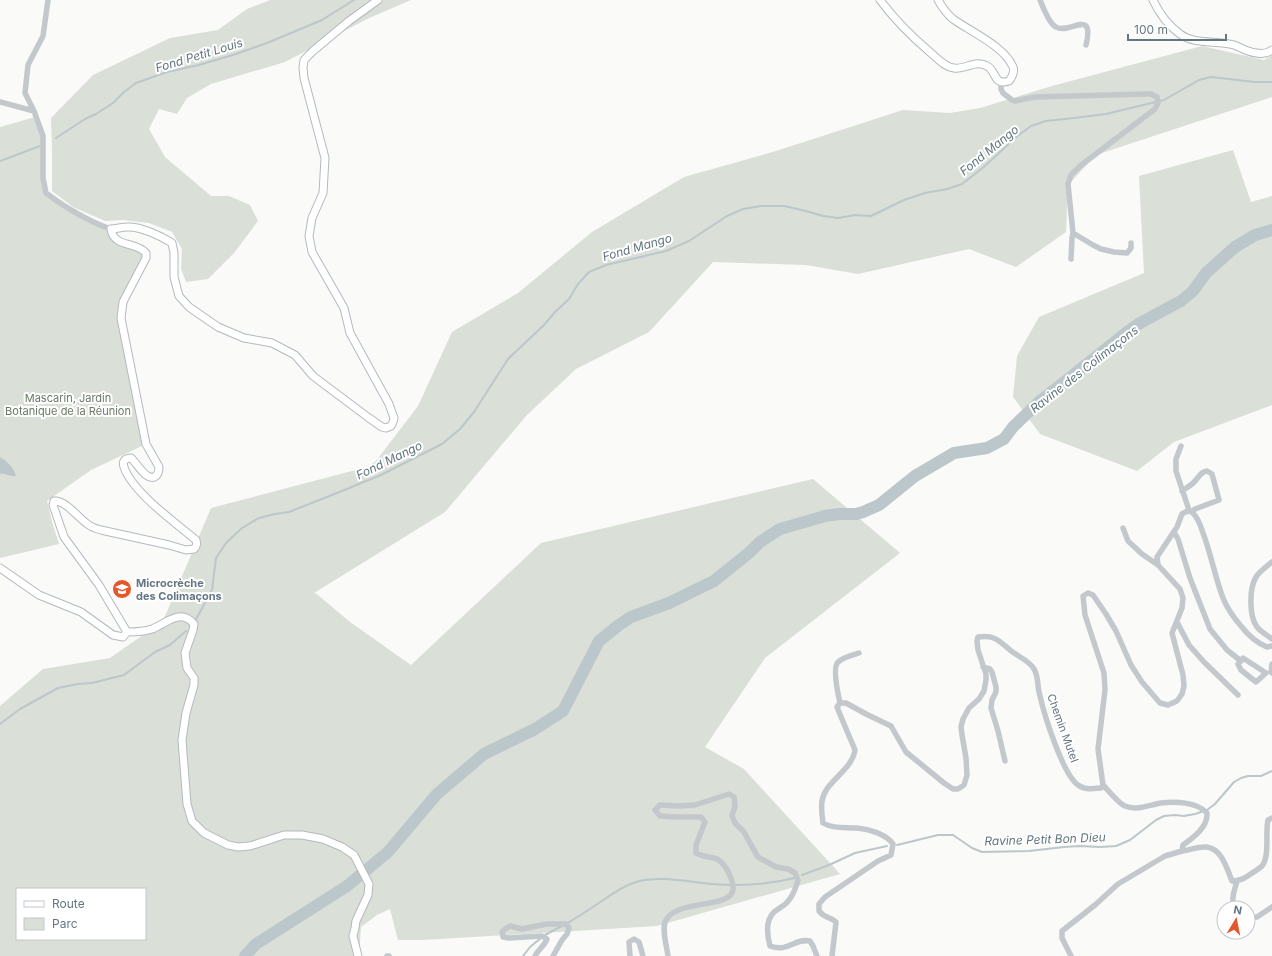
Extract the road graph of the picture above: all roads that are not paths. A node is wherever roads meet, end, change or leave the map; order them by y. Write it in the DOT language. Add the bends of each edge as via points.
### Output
graph roads {
  1 [pos="48,0"];
  2 [pos="378,0"];
  3 [pos="880,0"];
  4 [pos="938,0"];
  5 [pos="1040,0"];
  6 [pos="1153,0"];
  7 [pos="1086,45"];
  8 [pos="1272,50"];
  9 [pos="1001,82"];
  10 [pos="0,102"];
  11 [pos="34,110"];
  12 [pos="111,230"];
  13 [pos="1073,233"];
  14 [pos="1131,243"];
  15 [pos="1071,259"];
  16 [pos="1182,446"];
  17 [pos="1182,491"];
  18 [pos="1190,511"];
  19 [pos="1124,528"];
  20 [pos="1174,532"];
  21 [pos="1272,562"];
  22 [pos="1158,565"];
  23 [pos="0,568"];
  24 [pos="1177,622"];
  25 [pos="127,632"];
  26 [pos="1272,639"];
  27 [pos="1272,646"];
  28 [pos="859,653"];
  29 [pos="1241,661"];
  30 [pos="1272,664"];
  31 [pos="983,667"];
  32 [pos="1272,673"];
  33 [pos="1238,695"];
  34 [pos="840,703"];
  35 [pos="1005,762"];
  36 [pos="1103,785"];
  37 [pos="1272,818"];
  38 [pos="1182,851"];
  39 [pos="1237,881"];
  40 [pos="1232,900"];
  41 [pos="1272,907"];
  42 [pos="1256,917"];
  43 [pos="358,956"];
  44 [pos="535,956"];
  45 [pos="553,956"];
  46 [pos="630,956"];
  47 [pos="643,956"];
  48 [pos="668,956"];
  49 [pos="817,956"];
  50 [pos="832,956"];
  51 [pos="1071,956"];
  1 -- 11 [label="street" via="43,36 28,65 25,93"];
  2 -- 12 [label="main road" via="313,51 304,60 303,68 312,114 325,158 323,193 312,218 309,236 312,252 344,308 350,333 389,404 394,418 390,426 382,427 368,418 313,376 295,355 272,343 244,338 218,327 189,308 179,296 174,277 172,243 137,228 127,226"];
  3 -- 9 [label="main road" via="911,36 943,64 955,68 973,64 986,65"];
  4 -- 9 [label="main road" via="953,18 991,43 1004,55 1013,67 1013,72 1009,81"];
  5 -- 7 [label="street" via="1055,27 1062,29 1077,24 1087,28"];
  6 -- 8 [label="main road" via="1168,22 1187,38 1229,44 1259,54"];
  9 -- 13 [label="street" via="1003,93 1015,101 1035,97 1146,94 1155,96 1158,100 1155,109 1071,175 1068,184"];
  10 -- 11 [label="street"];
  11 -- 12 [label="street" via="43,136 43,178 46,193 64,207"];
  12 -- 25 [label="main road" via="116,240 142,248 146,253 146,258 123,302 121,318 146,444 159,466 158,475 150,477 145,474 131,458 124,460 123,463 135,486 197,543 194,549 186,550 101,530 91,526 67,506 54,501 53,505 64,537 99,585"];
  13 -- 14 [label="street" via="1093,245 1114,252 1128,253 1132,248"];
  13 -- 15 [label="street"];
  16 -- 17 [label="street" via="1176,459 1176,471"];
  17 -- 18 [label="street"];
  17 -- 18 [label="street" via="1203,471 1212,474 1219,500"];
  18 -- 20 [label="street" via="1182,514"];
  18 -- 27 [label="street" via="1194,513 1202,530 1223,599 1232,615 1245,632 1260,644 1267,648"];
  19 -- 22 [label="street" via="1128,541"];
  20 -- 22 [label="street" via="1157,557"];
  20 -- 29 [label="street" via="1210,630 1227,650"];
  21 -- 26 [label="street" via="1256,577 1251,601 1252,616 1257,627"];
  22 -- 24 [label="street" via="1180,589 1183,598"];
  23 -- 25 [label="main road" via="39,595 81,612 113,635 123,637"];
  24 -- 33 [label="street" via="1190,645 1204,662"];
  24 -- 36 [label="street" via="1172,633 1184,686 1177,701 1168,705 1160,703 1142,682 1131,665 1116,631 1093,595 1088,593 1083,596 1085,615 1104,673 1105,690 1098,750"];
  25 -- 43 [label="main road" via="138,632 182,617 194,624 186,653 187,668 194,678 194,685 182,740 192,821 204,833 228,845 250,846 284,835 302,835 323,839 354,854 369,884 368,895 356,921 353,936"];
  28 -- 34 [label="street" via="840,660 837,664 837,692"];
  29 -- 29 [label="street" via="1243,658 1266,673 1256,682 1241,670 1238,664"];
  30 -- 32 [label="street"];
  31 -- 34 [label="street, Chemin Mutel" via="986,680 984,691 969,708 961,727 967,775 964,785 958,789 944,783 906,752 891,726 846,702"];
  31 -- 35 [label="street" via="992,672 996,687 991,708"];
  31 -- 36 [label="street, Chemin Mutel" via="978,650 978,637 998,639 1028,662 1034,668 1050,728 1067,770 1076,784 1086,789 1101,788"];
  34 -- 50 [label="street" via="837,707 855,750 848,765 826,790 822,800 823,823 829,827 858,828 880,834 890,839 893,844 890,855 825,897 819,904 822,916 836,922"];
  36 -- 38 [label="street" via="1123,806 1135,809 1163,803 1191,803 1202,807 1208,818 1196,836 1183,845"];
  37 -- 39 [label="street" via="1266,826 1267,843 1262,866"];
  38 -- 39 [label="street" via="1206,847 1213,849 1218,853 1232,881"];
  38 -- 51 [label="street" via="1165,856 1118,884 1062,932 1062,938"];
  39 -- 40 [label="street"];
  41 -- 42 [label="street"];
  44 -- 45 [label="street" via="547,939 542,936 503,937 502,932 510,926 522,929 547,924 566,924 569,928 567,934"];
  46 -- 47 [label="street" via="629,942 634,939 639,942"];
  48 -- 49 [label="street" via="664,929 665,922 671,914 682,908 726,899 734,888 723,864 696,853 696,845 705,822 701,817 660,816 655,810 660,805 695,805 729,794 734,797 732,816 758,857 776,867 795,873 798,880 791,899 769,919 767,930 770,946 778,949 787,948 806,940 810,941"];
}
